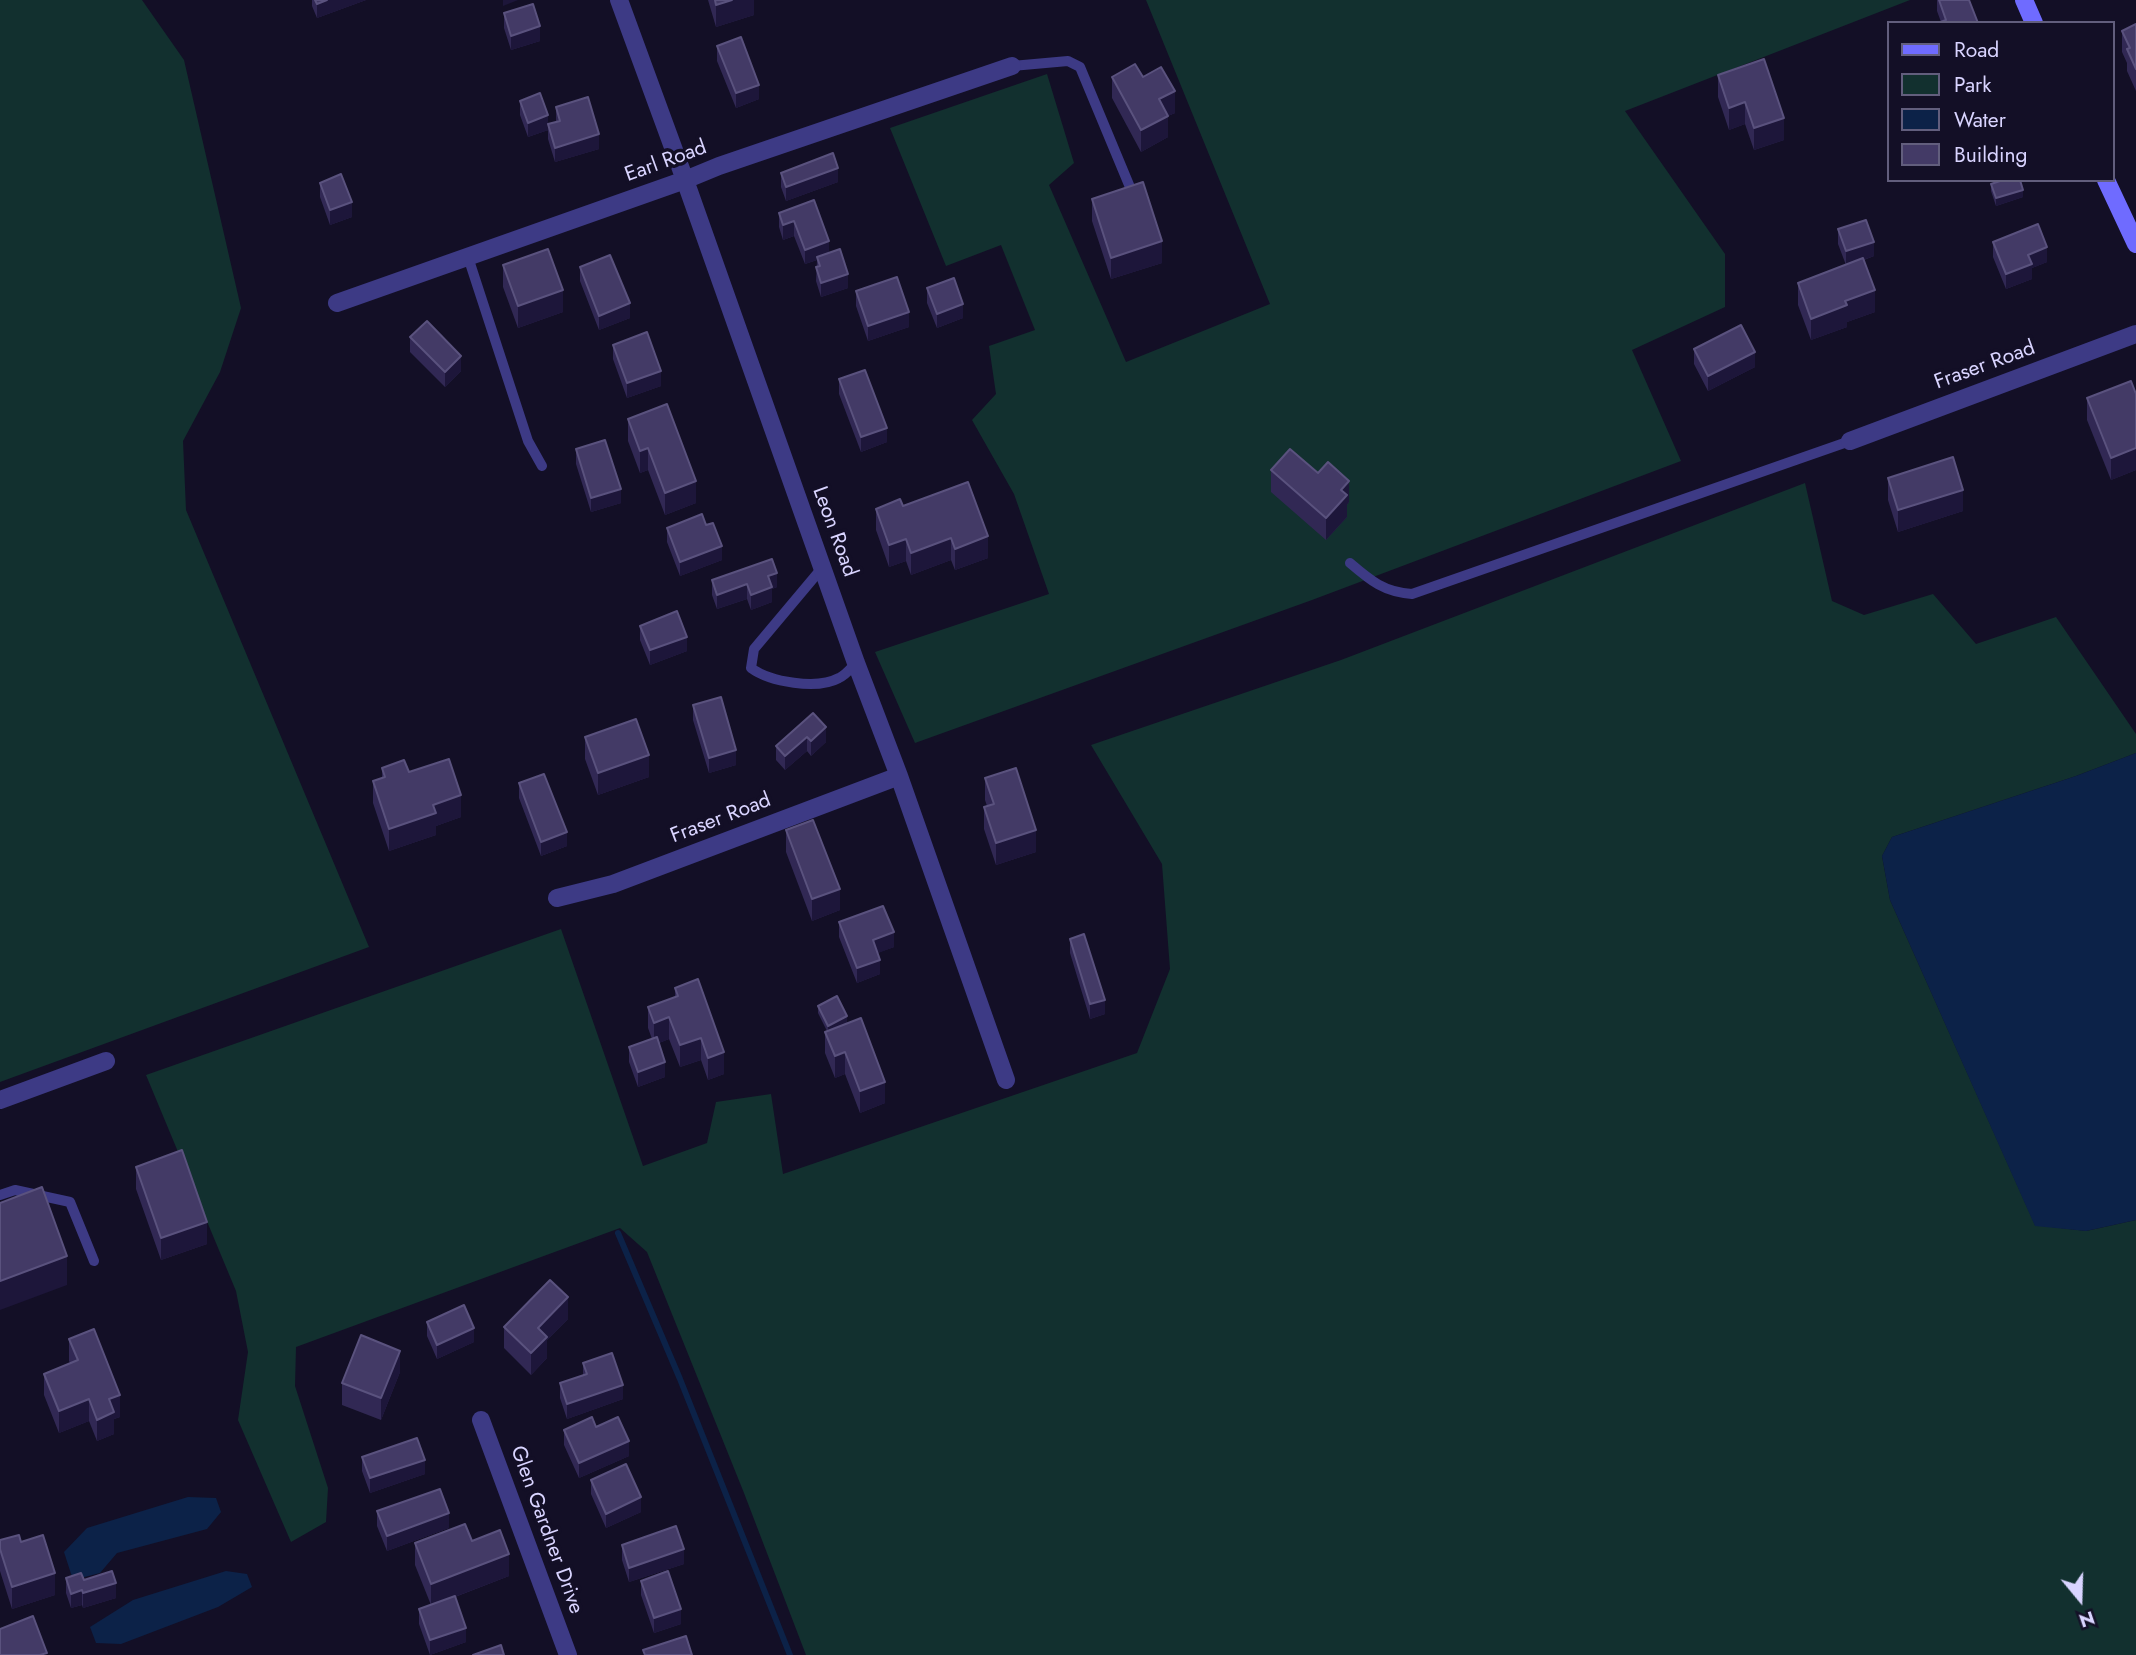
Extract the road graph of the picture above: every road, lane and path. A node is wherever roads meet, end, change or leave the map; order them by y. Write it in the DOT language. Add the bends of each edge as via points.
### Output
graph roads {
  1 [pos="619,0"];
  2 [pos="2024,0"];
  3 [pos="2033,21"];
  4 [pos="1012,66"];
  5 [pos="685,180"];
  6 [pos="2107,182"];
  7 [pos="1132,192"];
  8 [pos="2136,244"];
  9 [pos="468,257"];
  10 [pos="337,303"];
  11 [pos="2136,334"];
  12 [pos="1850,441"];
  13 [pos="542,467"];
  14 [pos="1350,563"];
  15 [pos="822,568"];
  16 [pos="856,663"];
  17 [pos="899,776"];
  18 [pos="557,898"];
  19 [pos="106,1061"];
  20 [pos="1006,1080"];
  21 [pos="0,1100"];
  22 [pos="0,1195"];
  23 [pos="94,1261"];
  24 [pos="481,1420"];
  25 [pos="568,1655"];
  1 -- 5 [label="street, Leon Road"];
  2 -- 3 [label="street"];
  4 -- 5 [label="street, Earl Road"];
  4 -- 7 [label="lane" via="1068,61 1080,67"];
  5 -- 9 [label="street, Earl Road"];
  5 -- 15 [label="street, Leon Road"];
  6 -- 8 [label="street"];
  9 -- 10 [label="street, Earl Road"];
  9 -- 13 [label="lane" via="528,441"];
  11 -- 12 [label="street, Fraser Road"];
  12 -- 14 [label="lane" via="1412,594 1384,589"];
  15 -- 16 [label="street, Leon Road"];
  15 -- 16 [label="lane" via="754,649 751,668 763,677 823,684 841,678"];
  16 -- 17 [label="street, Leon Road"];
  17 -- 18 [label="street, Fraser Road" via="613,884"];
  17 -- 20 [label="street, Leon Road"];
  19 -- 21 [label="street"];
  22 -- 23 [label="lane" via="15,1190 70,1202"];
  24 -- 25 [label="street, Glen Gardner Drive"];
}
